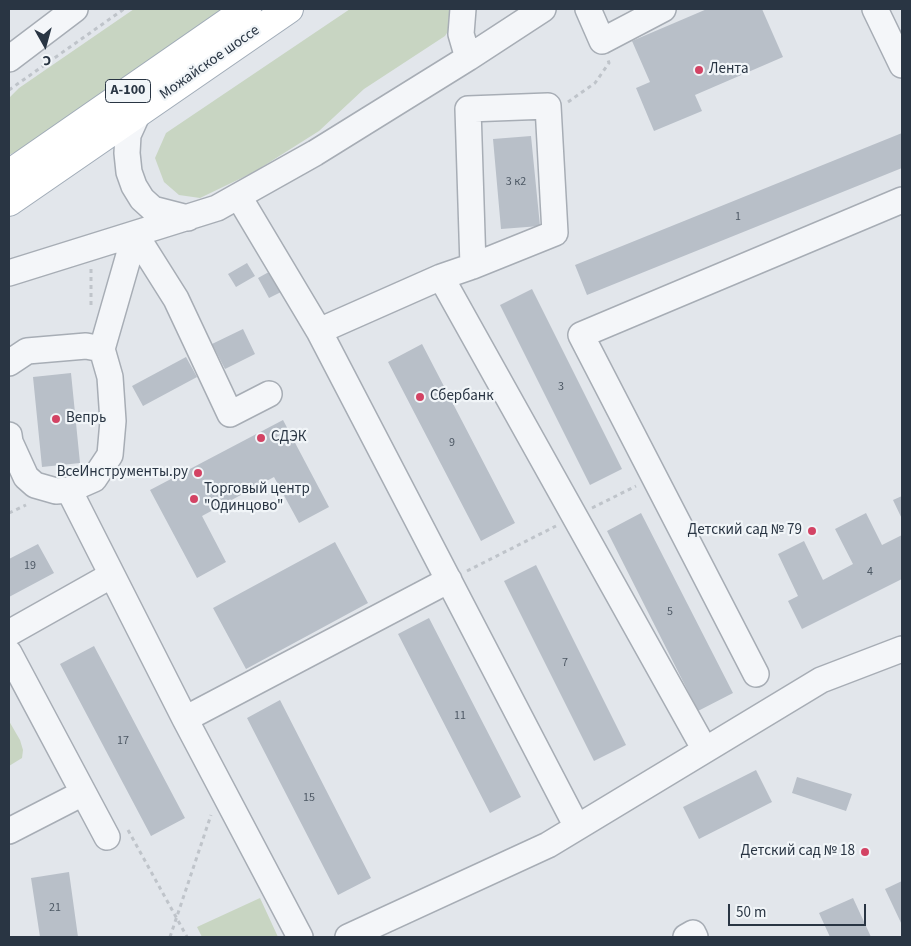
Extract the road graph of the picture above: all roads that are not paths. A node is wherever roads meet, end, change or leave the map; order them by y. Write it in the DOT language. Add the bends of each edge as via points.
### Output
graph roads {
  1 [pos="75,9"];
  2 [pos="248,9"];
  3 [pos="288,9"];
  4 [pos="463,9"];
  5 [pos="543,9"];
  6 [pos="588,9"];
  7 [pos="663,9"];
  8 [pos="875,9"];
  9 [pos="9,58"];
  10 [pos="468,58"];
  11 [pos="902,65"];
  12 [pos="138,113"];
  13 [pos="9,174"];
  14 [pos="239,197"];
  15 [pos="902,200"];
  16 [pos="9,202"];
  17 [pos="188,218"];
  18 [pos="135,234"];
  19 [pos="473,266"];
  20 [pos="9,274"];
  21 [pos="441,277"];
  22 [pos="319,331"];
  23 [pos="102,349"];
  24 [pos="9,363"];
  25 [pos="269,394"];
  26 [pos="9,435"];
  27 [pos="69,490"];
  28 [pos="112,575"];
  29 [pos="449,580"];
  30 [pos="9,632"];
  31 [pos="902,649"];
  32 [pos="9,653"];
  33 [pos="756,674"];
  34 [pos="185,718"];
  35 [pos="705,750"];
  36 [pos="83,793"];
  37 [pos="578,827"];
  38 [pos="9,831"];
  39 [pos="107,837"];
  40 [pos="300,937"];
  41 [pos="348,937"];
  42 [pos="686,937"];
  43 [pos="695,937"];
  1 -- 9 [label="street"];
  2 -- 13 [label="main road, Можайское шоссе / А-100"];
  3 -- 12 [label="main road, Можайское шоссе / А-100"];
  4 -- 10 [label="street" via="461,34"];
  5 -- 10 [label="street"];
  6 -- 7 [label="street" via="602,41"];
  8 -- 11 [label="street"];
  10 -- 14 [label="street"];
  12 -- 16 [label="main road, Можайское шоссе / А-100"];
  12 -- 17 [label="street" via="128,135 127,153 134,186 154,210"];
  14 -- 17 [label="street"];
  14 -- 22 [label="street"];
  15 -- 33 [label="street" via="581,335"];
  17 -- 18 [label="street"];
  18 -- 20 [label="street"];
  18 -- 23 [label="street"];
  18 -- 25 [label="street" via="176,299 230,414"];
  19 -- 19 [label="street" via="556,233 548,106 468,109"];
  19 -- 21 [label="street"];
  21 -- 22 [label="street"];
  21 -- 35 [label="street"];
  22 -- 29 [label="street"];
  23 -- 24 [label="street" via="86,346 27,351"];
  23 -- 27 [label="street" via="110,377 113,421 110,455 94,480"];
  26 -- 27 [label="street" via="26,477 35,485 56,491"];
  27 -- 28 [label="street"];
  28 -- 30 [label="street"];
  28 -- 34 [label="street"];
  29 -- 34 [label="street"];
  29 -- 37 [label="street"];
  31 -- 35 [label="street" via="821,680"];
  32 -- 36 [label="street"];
  34 -- 40 [label="street"];
  35 -- 37 [label="street"];
  36 -- 38 [label="street"];
  36 -- 39 [label="street"];
  37 -- 41 [label="street" via="548,845"];
  42 -- 43 [label="street" via="693,934"];
}
